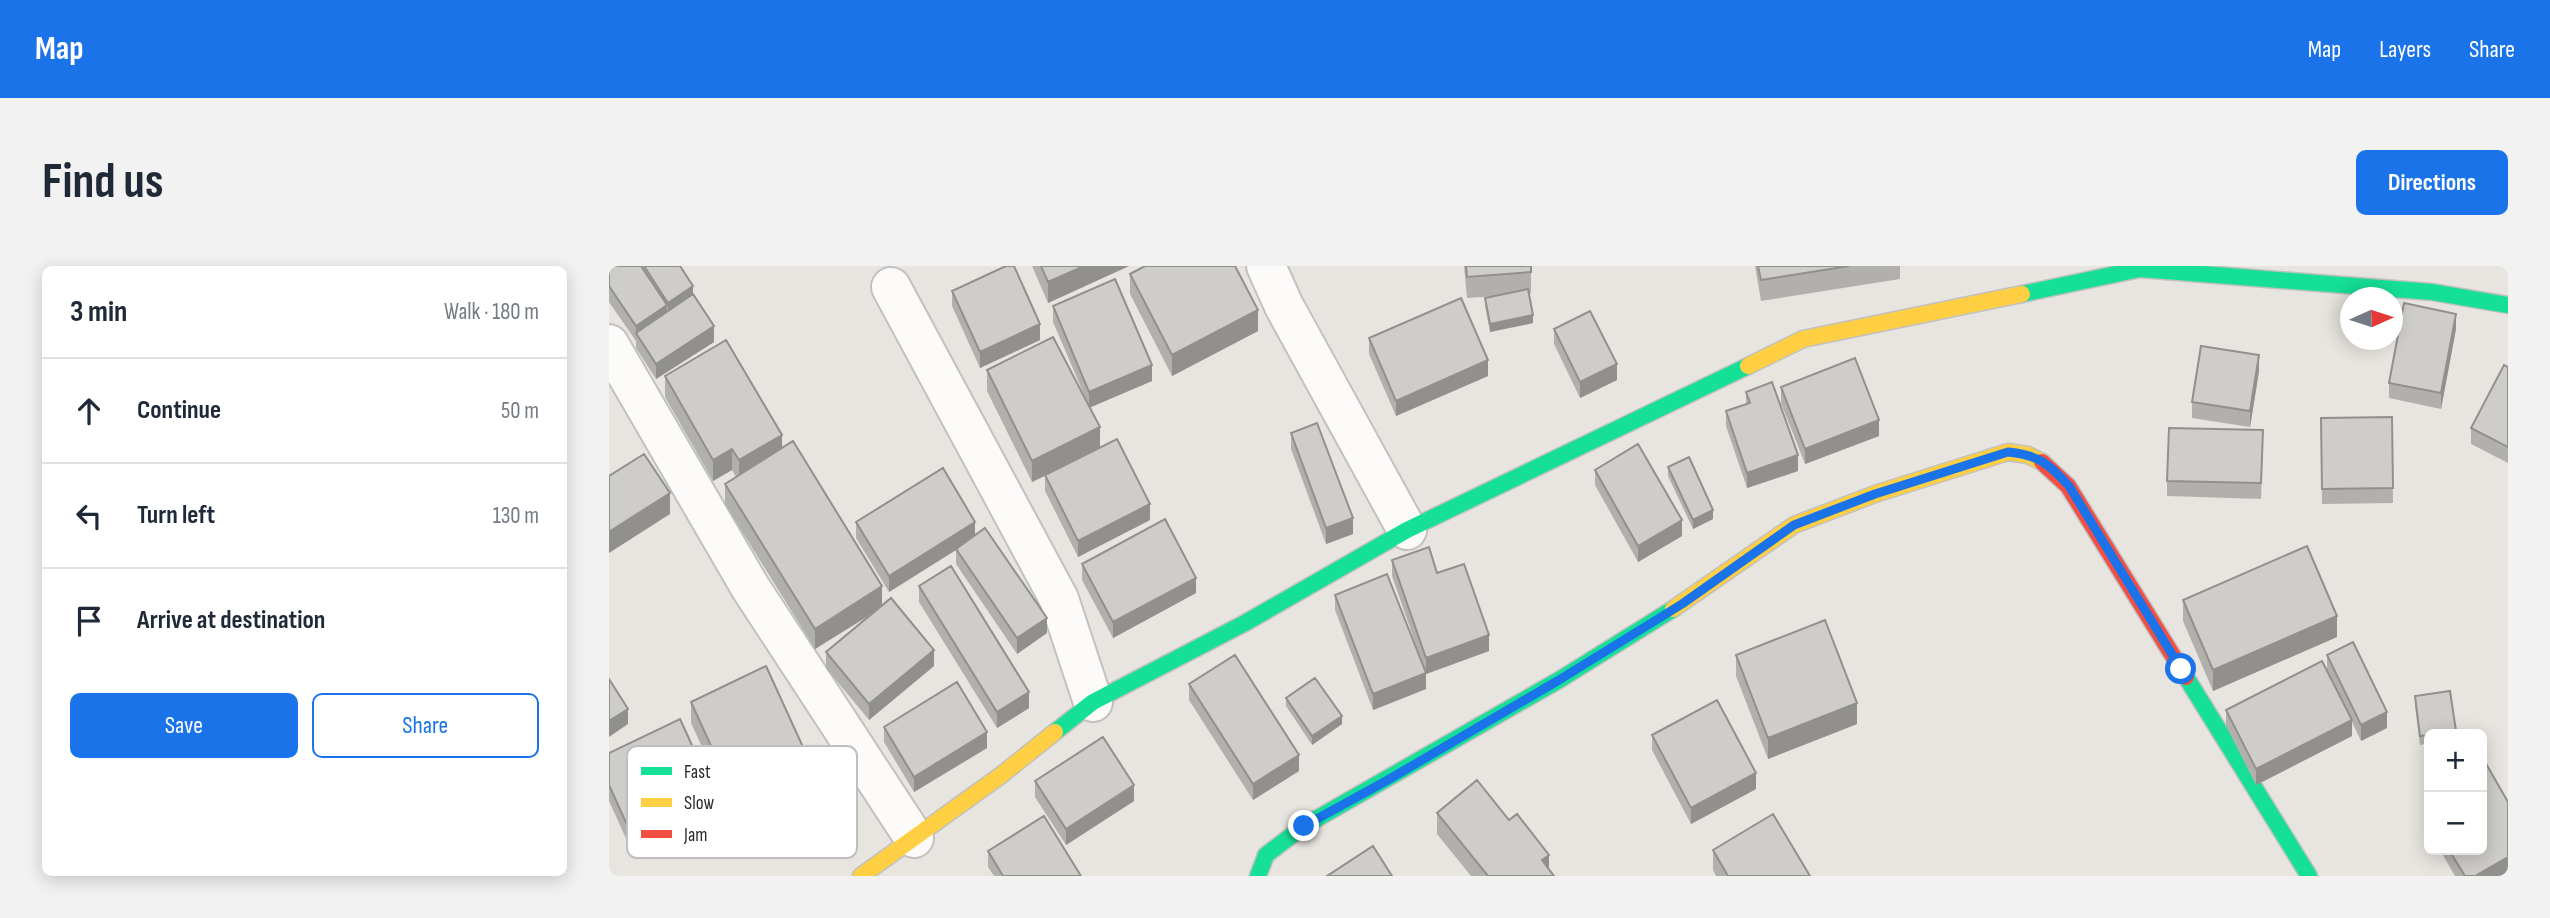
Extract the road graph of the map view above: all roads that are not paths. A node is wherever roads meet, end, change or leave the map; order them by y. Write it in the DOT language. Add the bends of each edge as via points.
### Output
graph roads {
  1 [pos="1266,266"];
  2 [pos="891,287"];
  3 [pos="2508,304"];
  4 [pos="609,344"];
  5 [pos="1407,530"];
  6 [pos="1093,702"];
  7 [pos="854,746"];
  8 [pos="857,751"];
  9 [pos="914,838"];
  10 [pos="861,876"];
  11 [pos="1258,876"];
  12 [pos="2309,876"];
  1 -- 5 [label="street"];
  2 -- 6 [label="street" via="1059,599"];
  3 -- 5 [label="street" via="2431,292 2140,270 1973,304 1803,339"];
  4 -- 7 [label="street" via="750,587"];
  5 -- 6 [label="street" via="1245,623"];
  6 -- 9 [label="street"];
  8 -- 9 [label="street"];
  9 -- 10 [label="street"];
  11 -- 12 [label="street" via="1266,855 1304,826 1570,673 1682,604 1794,525 2008,452 2027,454 2050,465 2069,486"];
}
